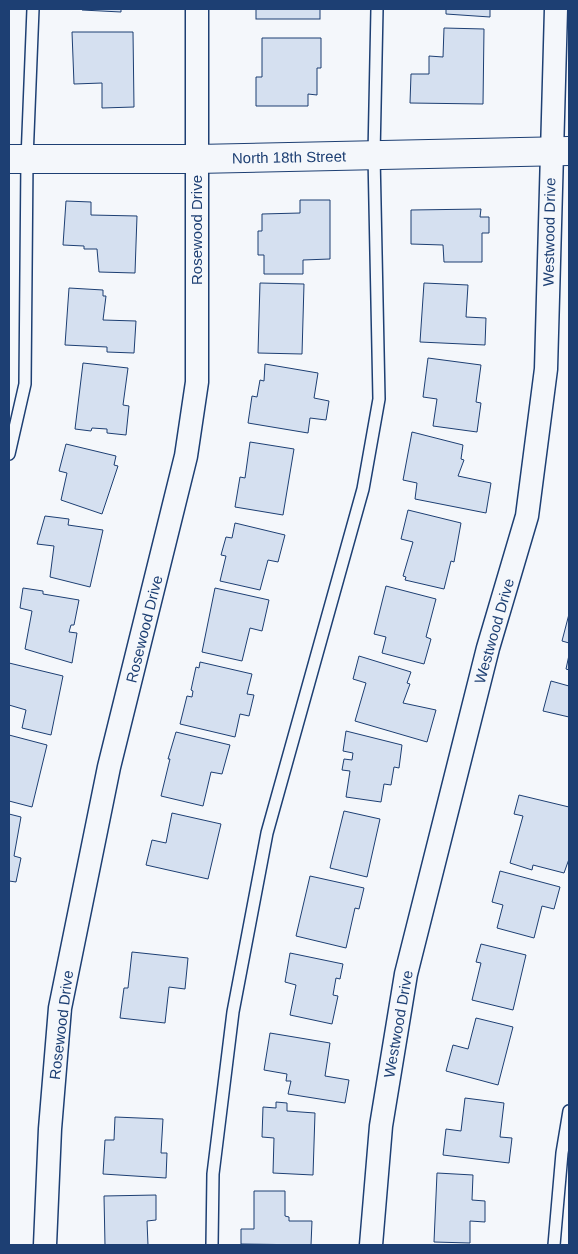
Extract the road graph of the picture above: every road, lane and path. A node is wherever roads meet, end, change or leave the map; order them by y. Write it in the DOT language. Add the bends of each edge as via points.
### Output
graph roads {
  1 [pos="33,9"];
  2 [pos="197,9"];
  3 [pos="377,9"];
  4 [pos="556,9"];
  5 [pos="560,152"];
  6 [pos="374,155"];
  7 [pos="18,159"];
  8 [pos="196,159"];
  9 [pos="9,454"];
  10 [pos="569,1111"];
  11 [pos="45,1245"];
  12 [pos="212,1245"];
  13 [pos="372,1245"];
  14 [pos="554,1245"];
  1 -- 7 [label="lane"];
  2 -- 8 [label="street, Rosewood Drive"];
  3 -- 6 [label="lane"];
  4 -- 5 [label="street, Westwood Drive"];
  5 -- 6 [label="street, North 18th Street"];
  5 -- 13 [label="street, Westwood Drive" via="546,370 527,516 488,648 406,974 381,1126"];
  6 -- 8 [label="street, North 18th Street"];
  6 -- 12 [label="lane" via="379,399 363,489 267,833 233,1012 213,1174"];
  7 -- 8 [label="street, North 18th Street"];
  7 -- 9 [label="lane" via="25,384"];
  8 -- 11 [label="street, Rosewood Drive" via="197,382 186,456 109,767 60,1008"];
  10 -- 14 [label="lane"];
}
